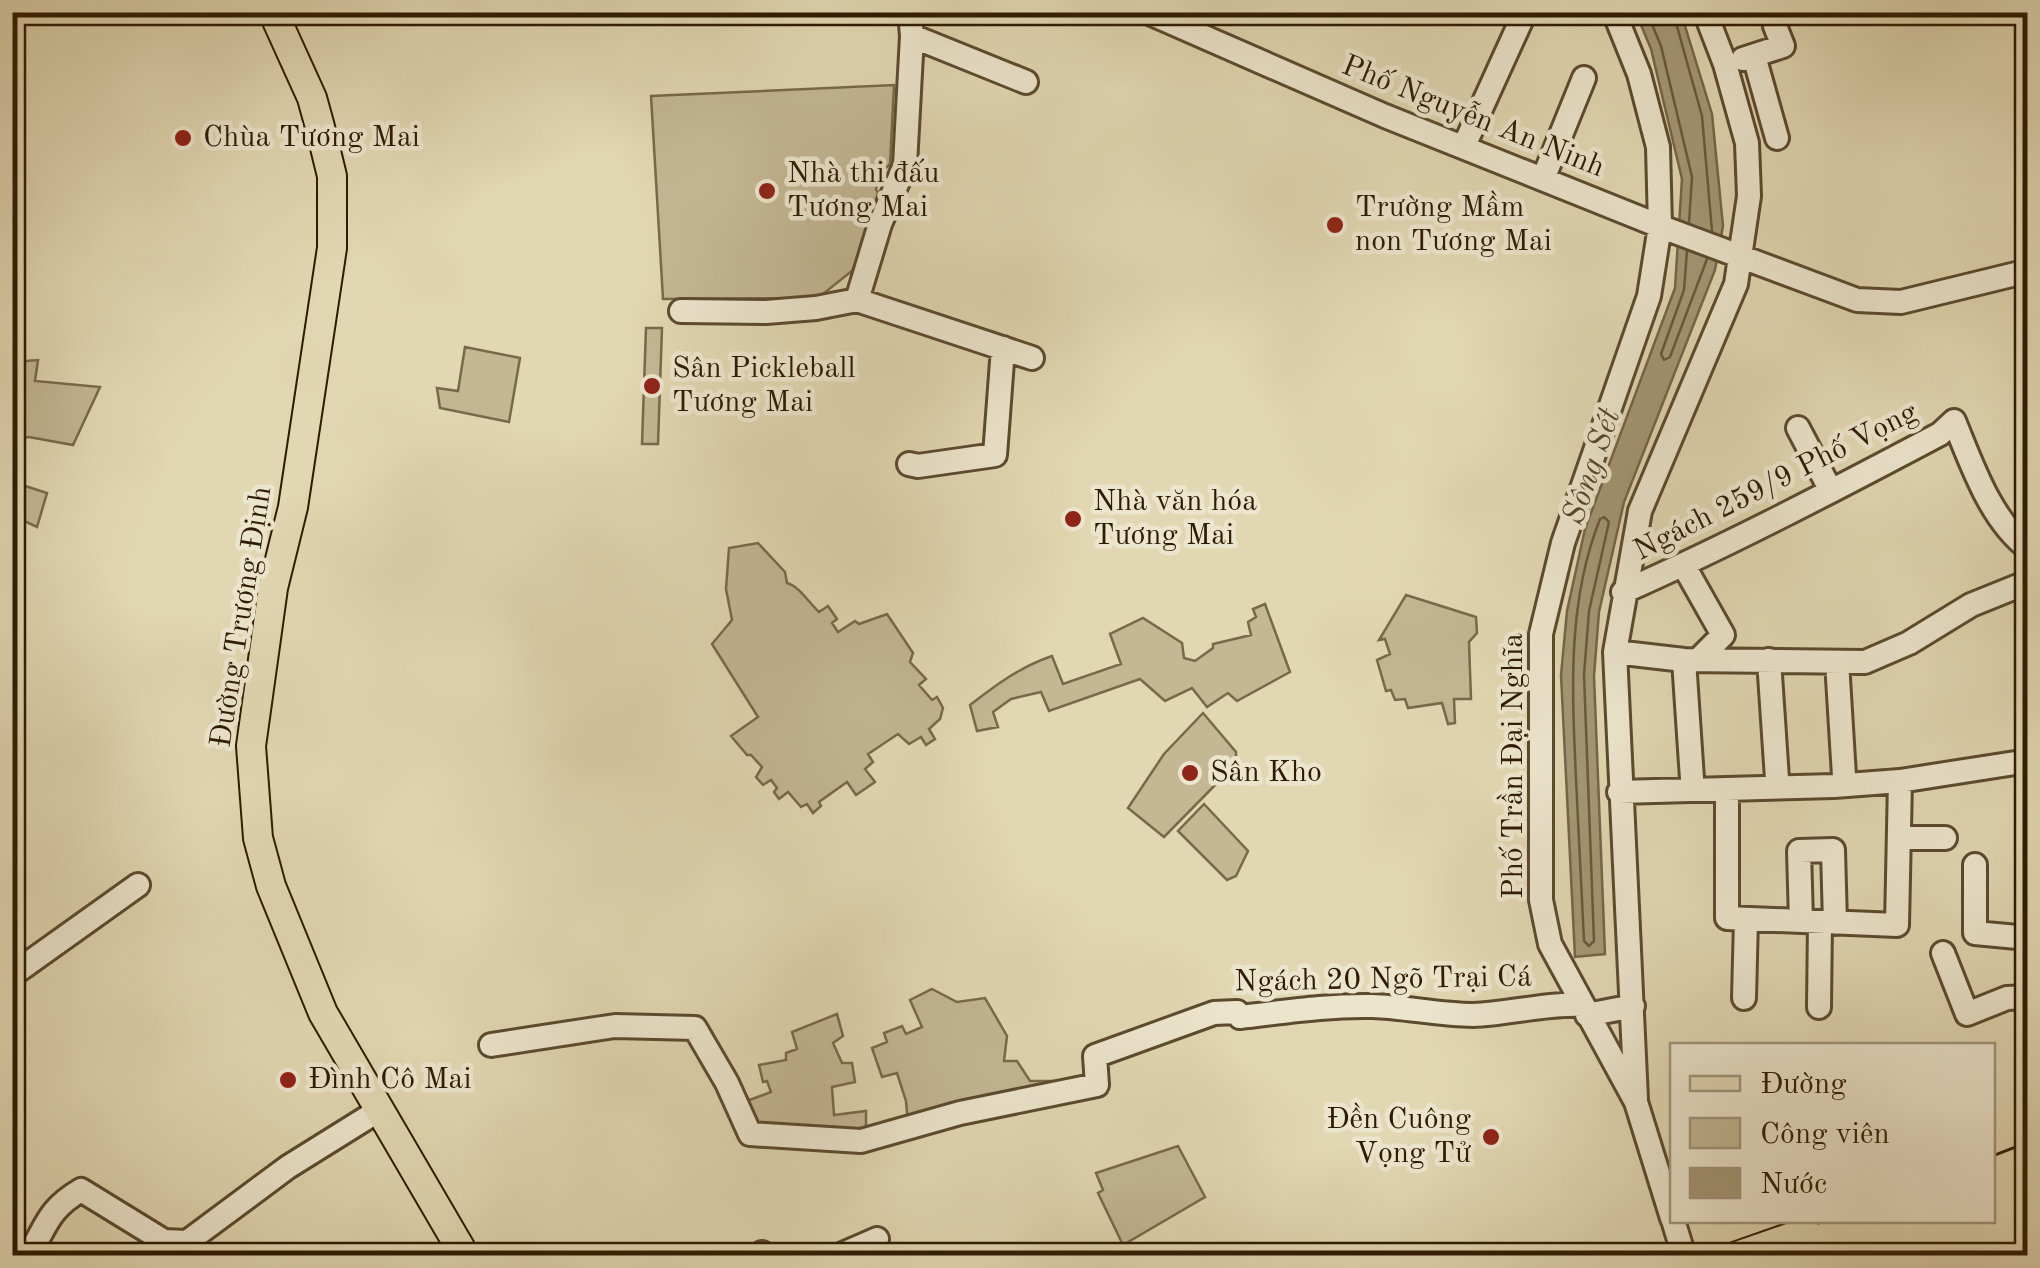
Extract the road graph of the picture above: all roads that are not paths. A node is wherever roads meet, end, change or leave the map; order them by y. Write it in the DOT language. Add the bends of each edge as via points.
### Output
graph roads {
  1 [pos="273,12"];
  2 [pos="1147,12"];
  3 [pos="1525,12"];
  4 [pos="1614,12"];
  5 [pos="1706,12"];
  6 [pos="911,24"];
  7 [pos="1774,26"];
  8 [pos="1754,56"];
  9 [pos="1725,64"];
  10 [pos="1584,78"];
  11 [pos="1026,82"];
  12 [pos="1777,138"];
  13 [pos="1464,146"];
  14 [pos="1543,179"];
  15 [pos="1664,228"];
  16 [pos="1735,253"];
  17 [pos="2028,271"];
  18 [pos="857,300"];
  19 [pos="681,312"];
  20 [pos="1003,348"];
  21 [pos="1032,358"];
  22 [pos="1798,428"];
  23 [pos="908,464"];
  24 [pos="1831,491"];
  25 [pos="2028,548"];
  26 [pos="1684,566"];
  27 [pos="2028,582"];
  28 [pos="1623,592"];
  29 [pos="1614,652"];
  30 [pos="1692,660"];
  31 [pos="1769,660"];
  32 [pos="1837,662"];
  33 [pos="2028,762"];
  34 [pos="1844,776"];
  35 [pos="1692,780"];
  36 [pos="1777,780"];
  37 [pos="1900,781"];
  38 [pos="1727,791"];
  39 [pos="1619,792"];
  40 [pos="1898,838"];
  41 [pos="1946,838"];
  42 [pos="1975,865"];
  43 [pos="138,885"];
  44 [pos="1746,919"];
  45 [pos="1818,922"];
  46 [pos="2028,938"];
  47 [pos="1943,954"];
  48 [pos="12,974"];
  49 [pos="2028,997"];
  50 [pos="1744,998"];
  51 [pos="1633,1006"];
  52 [pos="1819,1007"];
  53 [pos="1584,1010"];
  54 [pos="491,1045"];
  55 [pos="1636,1102"];
  56 [pos="381,1109"];
  57 [pos="2028,1152"];
  58 [pos="2028,1161"];
  59 [pos="1995,1163"];
  60 [pos="1995,1174"];
  61 [pos="2028,1184"];
  62 [pos="1995,1192"];
  63 [pos="1995,1200"];
  64 [pos="1670,1210"];
  65 [pos="2028,1212"];
  66 [pos="1674,1223"];
  67 [pos="1866,1223"];
  68 [pos="1909,1223"];
  69 [pos="1931,1223"];
  70 [pos="2028,1233"];
  71 [pos="877,1239"];
  72 [pos="1843,1247"];
  73 [pos="2028,1248"];
  74 [pos="28,1256"];
  75 [pos="465,1256"];
  76 [pos="838,1256"];
  77 [pos="1684,1256"];
  78 [pos="1738,1256"];
  79 [pos="1782,1256"];
  80 [pos="1914,1256"];
  81 [pos="1968,1256"];
  82 [pos="2005,1256"];
  1 -- 56 [label="main road, Đường Trương Định" via="320,127 332,176 332,248 251,746 258,838 323,1013"];
  2 -- 13 [label="street, Phố Nguyễn An Ninh"];
  3 -- 13 [label="street"];
  4 -- 15 [label="street, Phố Trần Đại Nghĩa" via="1658,147"];
  5 -- 9 [label="street, Phố Trần Đại Nghĩa"];
  6 -- 11 [label="street"];
  6 -- 18 [label="street" via="905,164"];
  7 -- 8 [label="street" via="1783,46"];
  8 -- 9 [label="street"];
  8 -- 12 [label="street"];
  9 -- 16 [label="street, Phố Trần Đại Nghĩa" via="1747,143 1749,196"];
  10 -- 14 [label="street"];
  13 -- 14 [label="street, Phố Nguyễn An Ninh"];
  14 -- 15 [label="street, Phố Nguyễn An Ninh"];
  15 -- 16 [label="street, Phố Nguyễn An Ninh"];
  15 -- 53 [label="street, Phố Trần Đại Nghĩa" via="1649,296 1563,543 1541,634 1544,927"];
  16 -- 17 [label="street" via="1857,300 1888,302"];
  16 -- 28 [label="street, Phố Trần Đại Nghĩa" via="1736,284 1640,511"];
  18 -- 19 [label="street" via="766,312"];
  18 -- 20 [label="street"];
  20 -- 21 [label="street"];
  20 -- 23 [label="street" via="994,456"];
  22 -- 24 [label="street"];
  24 -- 25 [label="street, Ngách 259/9 Phố Vọng" via="1954,421 1988,496"];
  24 -- 26 [label="street, Ngách 259/9 Phố Vọng"];
  26 -- 28 [label="street, Ngách 259/9 Phố Vọng"];
  26 -- 30 [label="street" via="1723,635"];
  27 -- 32 [label="street" via="1865,662"];
  28 -- 29 [label="street, Phố Trần Đại Nghĩa"];
  29 -- 30 [label="street"];
  29 -- 39 [label="street, Phố Trần Đại Nghĩa"];
  30 -- 31 [label="street"];
  30 -- 35 [label="street"];
  31 -- 32 [label="street"];
  31 -- 36 [label="street"];
  32 -- 34 [label="street"];
  33 -- 37 [label="street"];
  37 -- 38 [label="street"];
  37 -- 40 [label="street"];
  38 -- 39 [label="street"];
  38 -- 44 [label="street" via="1727,918"];
  39 -- 51 [label="street, Phố Trần Đại Nghĩa"];
  40 -- 41 [label="street"];
  40 -- 45 [label="street" via="1897,925"];
  42 -- 46 [label="street" via="1975,933"];
  43 -- 48 [label="street"];
  44 -- 45 [label="street"];
  44 -- 50 [label="street"];
  45 -- 52 [label="street"];
  47 -- 49 [label="street" via="1967,1014"];
  51 -- 53 [label="street"];
  51 -- 55 [label="street, Phố Trần Đại Nghĩa"];
  53 -- 54 [label="street, Ngách 20 Ngõ Trại Cá" via="1564,1004 1469,1015 1375,1006 1240,1017 1214,1013 1095,1056 1098,1085 861,1141 750,1134 695,1028 615,1026"];
  53 -- 55 [label="street, Phố Trần Đại Nghĩa"];
  55 -- 64 [label="street, Phố Trần Đại Nghĩa"];
  56 -- 74 [label="street" via="288,1167 188,1242 164,1240 81,1190 55,1210"];
  56 -- 75 [label="main road, Đường Trương Định"];
  57 -- 59 [label="main road"];
  58 -- 60 [label="highway"];
  61 -- 62 [label="main road"];
  61 -- 63 [label="highway"];
  65 -- 80 [label="highway"];
  66 -- 77 [label="street, Phố Trần Đại Nghĩa"];
  67 -- 79 [label="highway"];
  68 -- 72 [label="main road"];
  69 -- 72 [label="highway"];
  70 -- 81 [label="main road"];
  71 -- 76 [label="street"];
  72 -- 78 [label="main road"];
  73 -- 82 [label="highway"];
}
